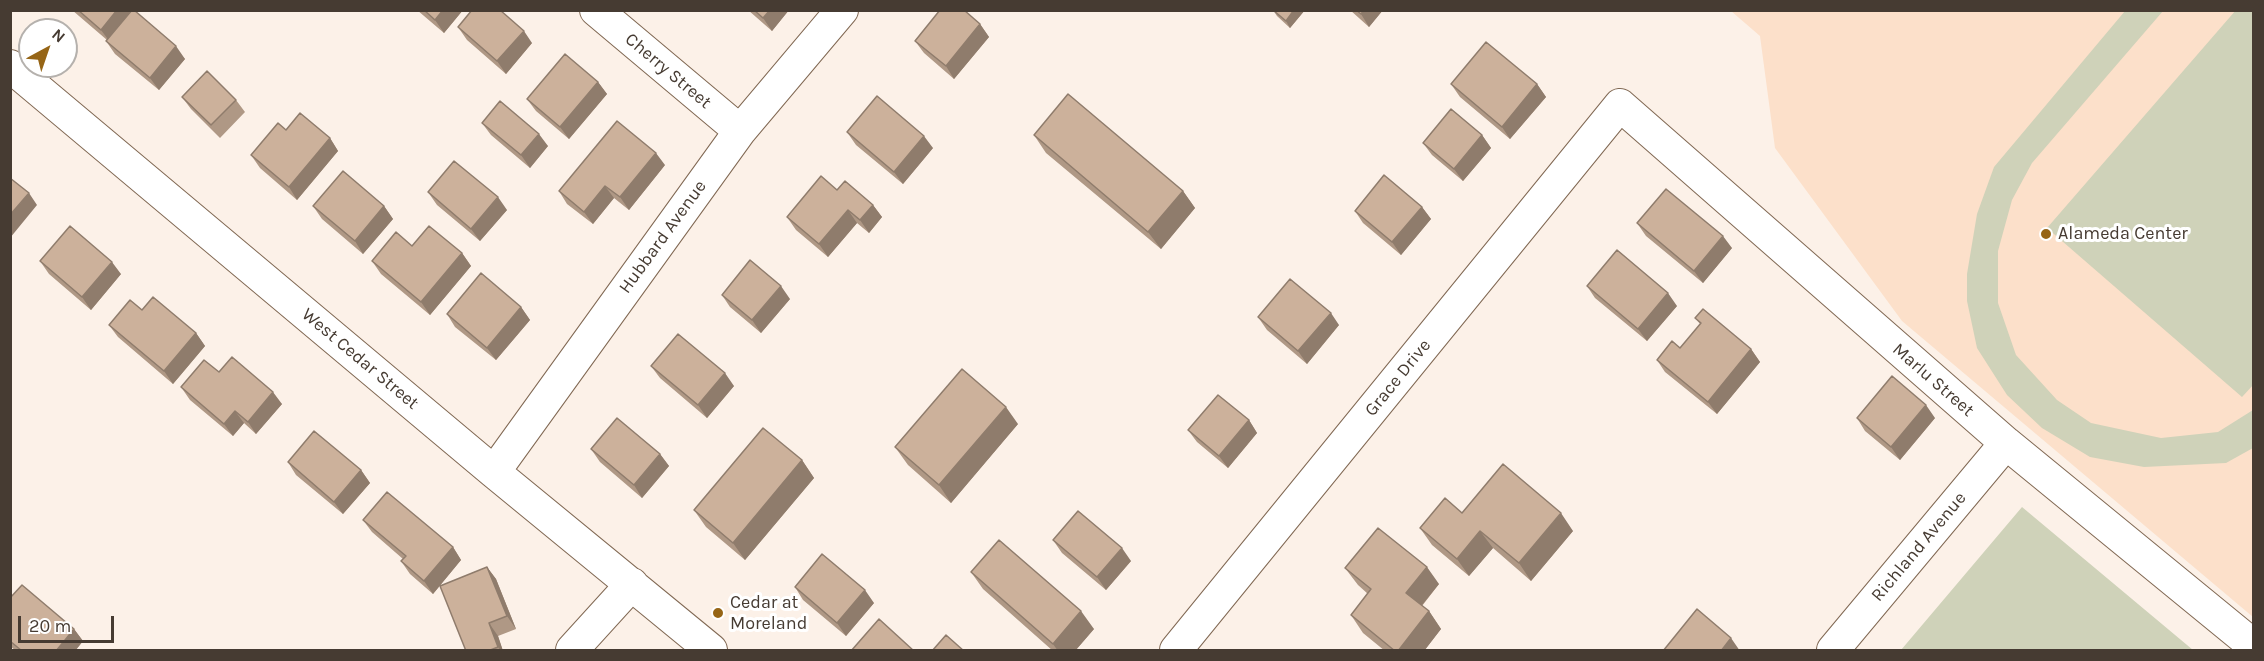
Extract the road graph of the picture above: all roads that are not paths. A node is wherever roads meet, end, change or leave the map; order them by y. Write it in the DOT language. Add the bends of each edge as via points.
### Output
graph roads {
  1 [pos="596,10"];
  2 [pos="842,10"];
  3 [pos="10,66"];
  4 [pos="1620,105"];
  5 [pos="740,131"];
  6 [pos="2006,443"];
  7 [pos="494,472"];
  8 [pos="632,584"];
  9 [pos="2253,646"];
  10 [pos="572,651"];
  11 [pos="711,651"];
  12 [pos="1176,651"];
  13 [pos="1833,651"];
  1 -- 5 [label="street, Cherry Street"];
  2 -- 5 [label="street, Hubbard Avenue"];
  3 -- 7 [label="street, West Cedar Street"];
  4 -- 6 [label="street, Marlu Street"];
  4 -- 12 [label="street, Grace Drive"];
  5 -- 7 [label="street, Hubbard Avenue"];
  6 -- 9 [label="street, Marlu Street"];
  6 -- 13 [label="street, Richland Avenue"];
  7 -- 8 [label="street, West Cedar Street"];
  8 -- 10 [label="street"];
  8 -- 11 [label="street, West Cedar Street"];
}
